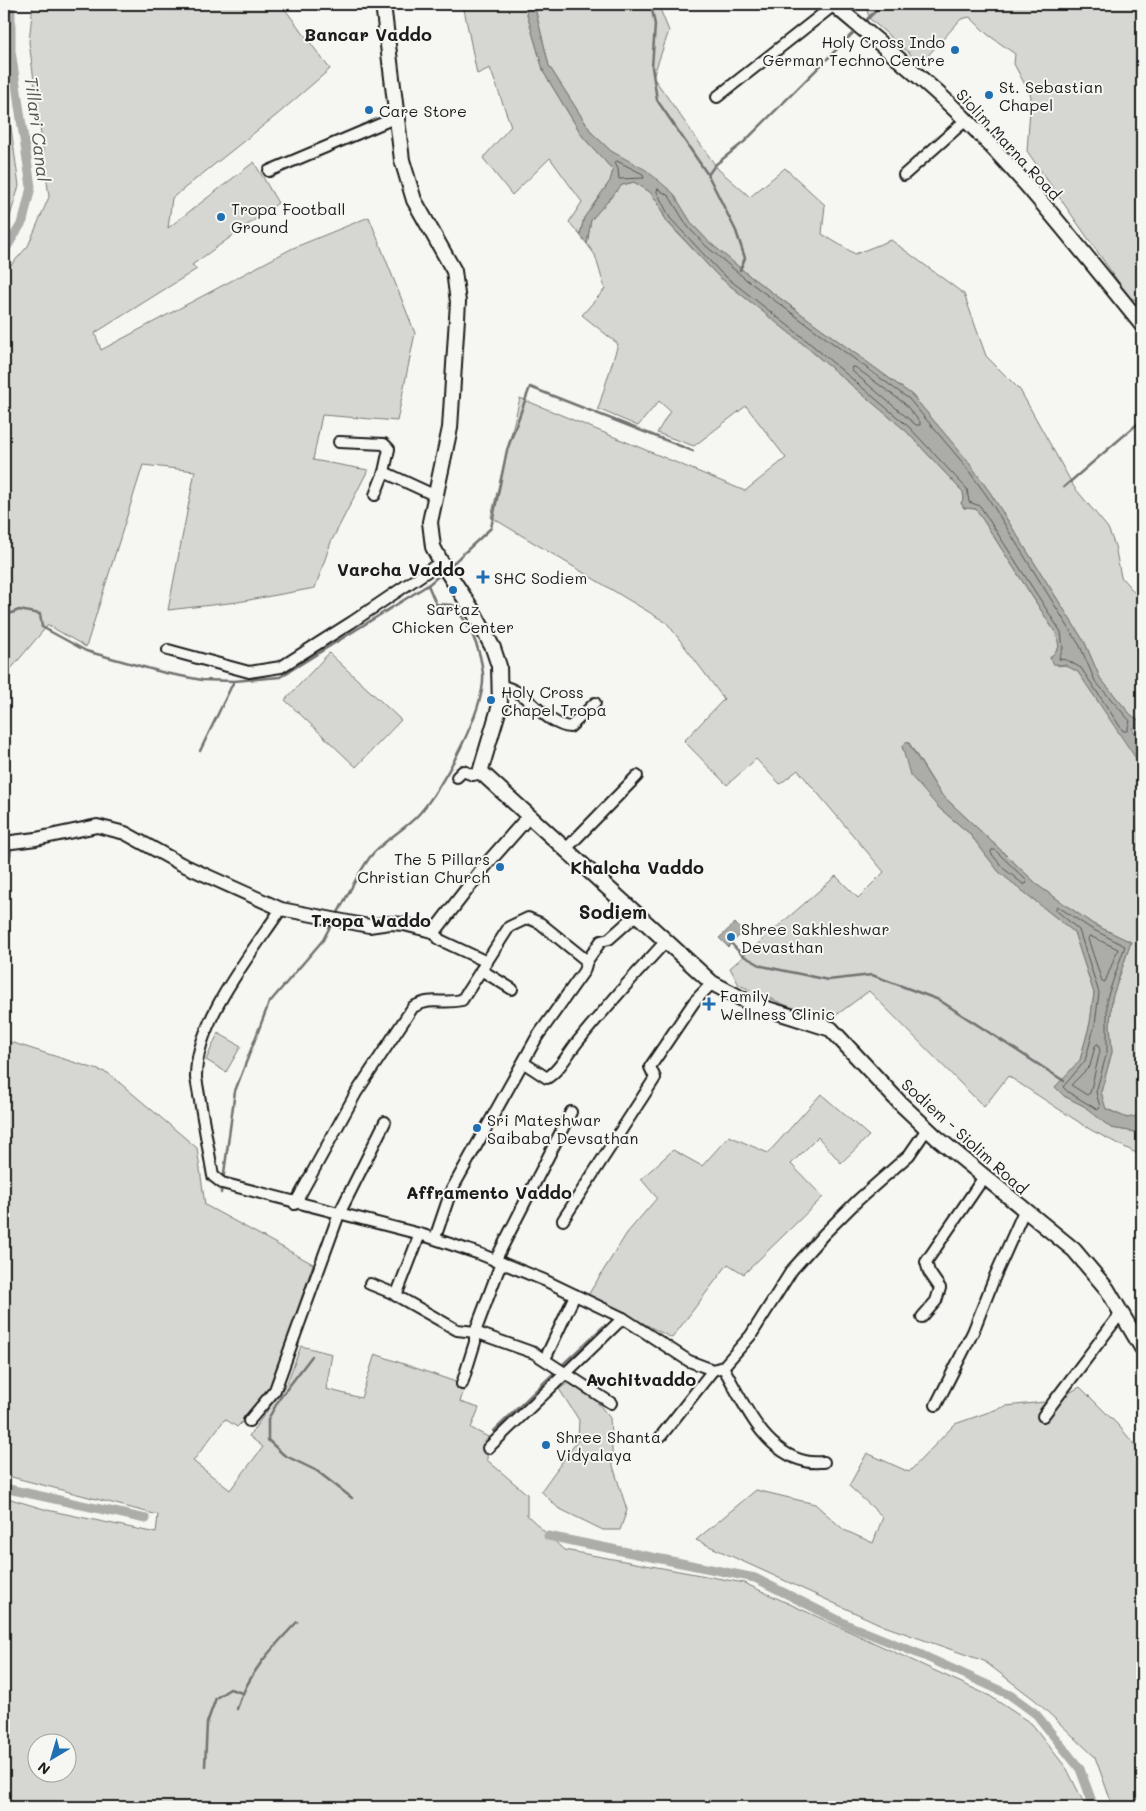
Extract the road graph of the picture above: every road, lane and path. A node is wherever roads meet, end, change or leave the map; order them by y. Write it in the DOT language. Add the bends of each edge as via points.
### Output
graph roads {
  1 [pos="383,4"];
  2 [pos="833,4"];
  3 [pos="717,97"];
  4 [pos="397,117"];
  5 [pos="966,120"];
  6 [pos="269,171"];
  7 [pos="904,176"];
  8 [pos="1142,325"];
  9 [pos="339,442"];
  10 [pos="384,472"];
  11 [pos="375,495"];
  12 [pos="436,496"];
  13 [pos="444,567"];
  14 [pos="168,650"];
  15 [pos="501,686"];
  16 [pos="595,702"];
  17 [pos="482,773"];
  18 [pos="457,776"];
  19 [pos="637,776"];
  20 [pos="530,816"];
  21 [pos="4,848"];
  22 [pos="566,849"];
  23 [pos="282,909"];
  24 [pos="636,915"];
  25 [pos="432,931"];
  26 [pos="666,941"];
  27 [pos="587,960"];
  28 [pos="484,966"];
  29 [pos="712,983"];
  30 [pos="512,989"];
  31 [pos="524,1063"];
  32 [pos="571,1112"];
  33 [pos="385,1122"];
  34 [pos="927,1128"];
  35 [pos="984,1177"];
  36 [pos="295,1204"];
  37 [pos="1024,1211"];
  38 [pos="339,1214"];
  39 [pos="562,1220"];
  40 [pos="420,1234"];
  41 [pos="435,1238"];
  42 [pos="498,1262"];
  43 [pos="370,1284"];
  44 [pos="575,1295"];
  45 [pos="396,1296"];
  46 [pos="1121,1313"];
  47 [pos="922,1317"];
  48 [pos="623,1318"];
  49 [pos="475,1332"];
  50 [pos="1142,1348"];
  51 [pos="544,1359"];
  52 [pos="718,1368"];
  53 [pos="567,1372"];
  54 [pos="462,1384"];
  55 [pos="611,1403"];
  56 [pos="936,1405"];
  57 [pos="1043,1416"];
  58 [pos="249,1421"];
  59 [pos="661,1436"];
  60 [pos="488,1448"];
  61 [pos="824,1462"];
  1 -- 4 [label="main road"];
  2 -- 3 [label="street"];
  2 -- 5 [label="main road, Siolim Marna Road" via="937,91"];
  4 -- 6 [label="street"];
  4 -- 12 [label="main road" via="402,160 414,200 454,271 458,302 450,428"];
  5 -- 7 [label="street"];
  5 -- 8 [label="main road, Siolim Marna Road" via="1013,170"];
  9 -- 10 [label="street" via="384,444 388,449"];
  10 -- 11 [label="street"];
  10 -- 12 [label="street"];
  12 -- 13 [label="main road" via="430,522 433,547"];
  13 -- 14 [label="street" via="281,667 249,672"];
  13 -- 15 [label="main road" via="493,648"];
  15 -- 16 [label="street" via="514,688 559,726 570,727"];
  15 -- 17 [label="main road" via="500,704 480,769"];
  17 -- 18 [label="street" via="463,771"];
  17 -- 20 [label="main road, Sodiem - Siolim Road"];
  19 -- 22 [label="street"];
  20 -- 22 [label="main road, Sodiem - Siolim Road"];
  20 -- 25 [label="street"];
  21 -- 23 [label="street" via="97,826 125,833 181,864"];
  22 -- 24 [label="main road, Sodiem - Siolim Road"];
  23 -- 25 [label="street" via="369,926 404,924"];
  23 -- 36 [label="street" via="214,1011 196,1064 196,1078 213,1176 222,1184"];
  24 -- 26 [label="main road, Sodiem - Siolim Road"];
  24 -- 27 [label="street" via="609,939 601,941"];
  25 -- 28 [label="street" via="440,940"];
  26 -- 29 [label="main road, Sodiem - Siolim Road"];
  26 -- 31 [label="street" via="620,990 554,1074 547,1078"];
  27 -- 28 [label="street" via="540,923 528,918 509,927"];
  27 -- 31 [label="street" via="584,971 552,1013"];
  28 -- 30 [label="street"];
  28 -- 36 [label="street" via="462,1000 449,1003 427,1000 413,1007 356,1093"];
  29 -- 34 [label="main road, Sodiem - Siolim Road" via="752,1004 831,1030"];
  29 -- 39 [label="street" via="694,1002 650,1067 655,1078"];
  31 -- 41 [label="street" via="451,1191"];
  32 -- 42 [label="street"];
  33 -- 38 [label="street"];
  34 -- 35 [label="main road, Sodiem - Siolim Road"];
  34 -- 52 [label="street" via="909,1155 858,1200 792,1270 751,1336"];
  35 -- 37 [label="main road, Sodiem - Siolim Road"];
  35 -- 47 [label="street" via="926,1262 940,1288 936,1301"];
  36 -- 38 [label="street"];
  37 -- 46 [label="main road, Sodiem - Siolim Road" via="1074,1250 1107,1289"];
  37 -- 56 [label="street" via="973,1332"];
  38 -- 40 [label="street"];
  38 -- 58 [label="street" via="275,1390"];
  40 -- 41 [label="street"];
  40 -- 45 [label="street"];
  41 -- 42 [label="street"];
  42 -- 44 [label="street"];
  42 -- 49 [label="street"];
  43 -- 45 [label="street"];
  44 -- 48 [label="street"];
  44 -- 51 [label="street"];
  45 -- 49 [label="street" via="457,1330"];
  46 -- 50 [label="main road, Sodiem - Siolim Road"];
  46 -- 57 [label="street"];
  48 -- 52 [label="street" via="689,1361"];
  48 -- 53 [label="street"];
  49 -- 51 [label="street" via="534,1352"];
  49 -- 54 [label="street"];
  51 -- 53 [label="street"];
  52 -- 59 [label="street"];
  52 -- 61 [label="street" via="764,1436 805,1462"];
  53 -- 55 [label="street"];
  53 -- 60 [label="street"];
}
